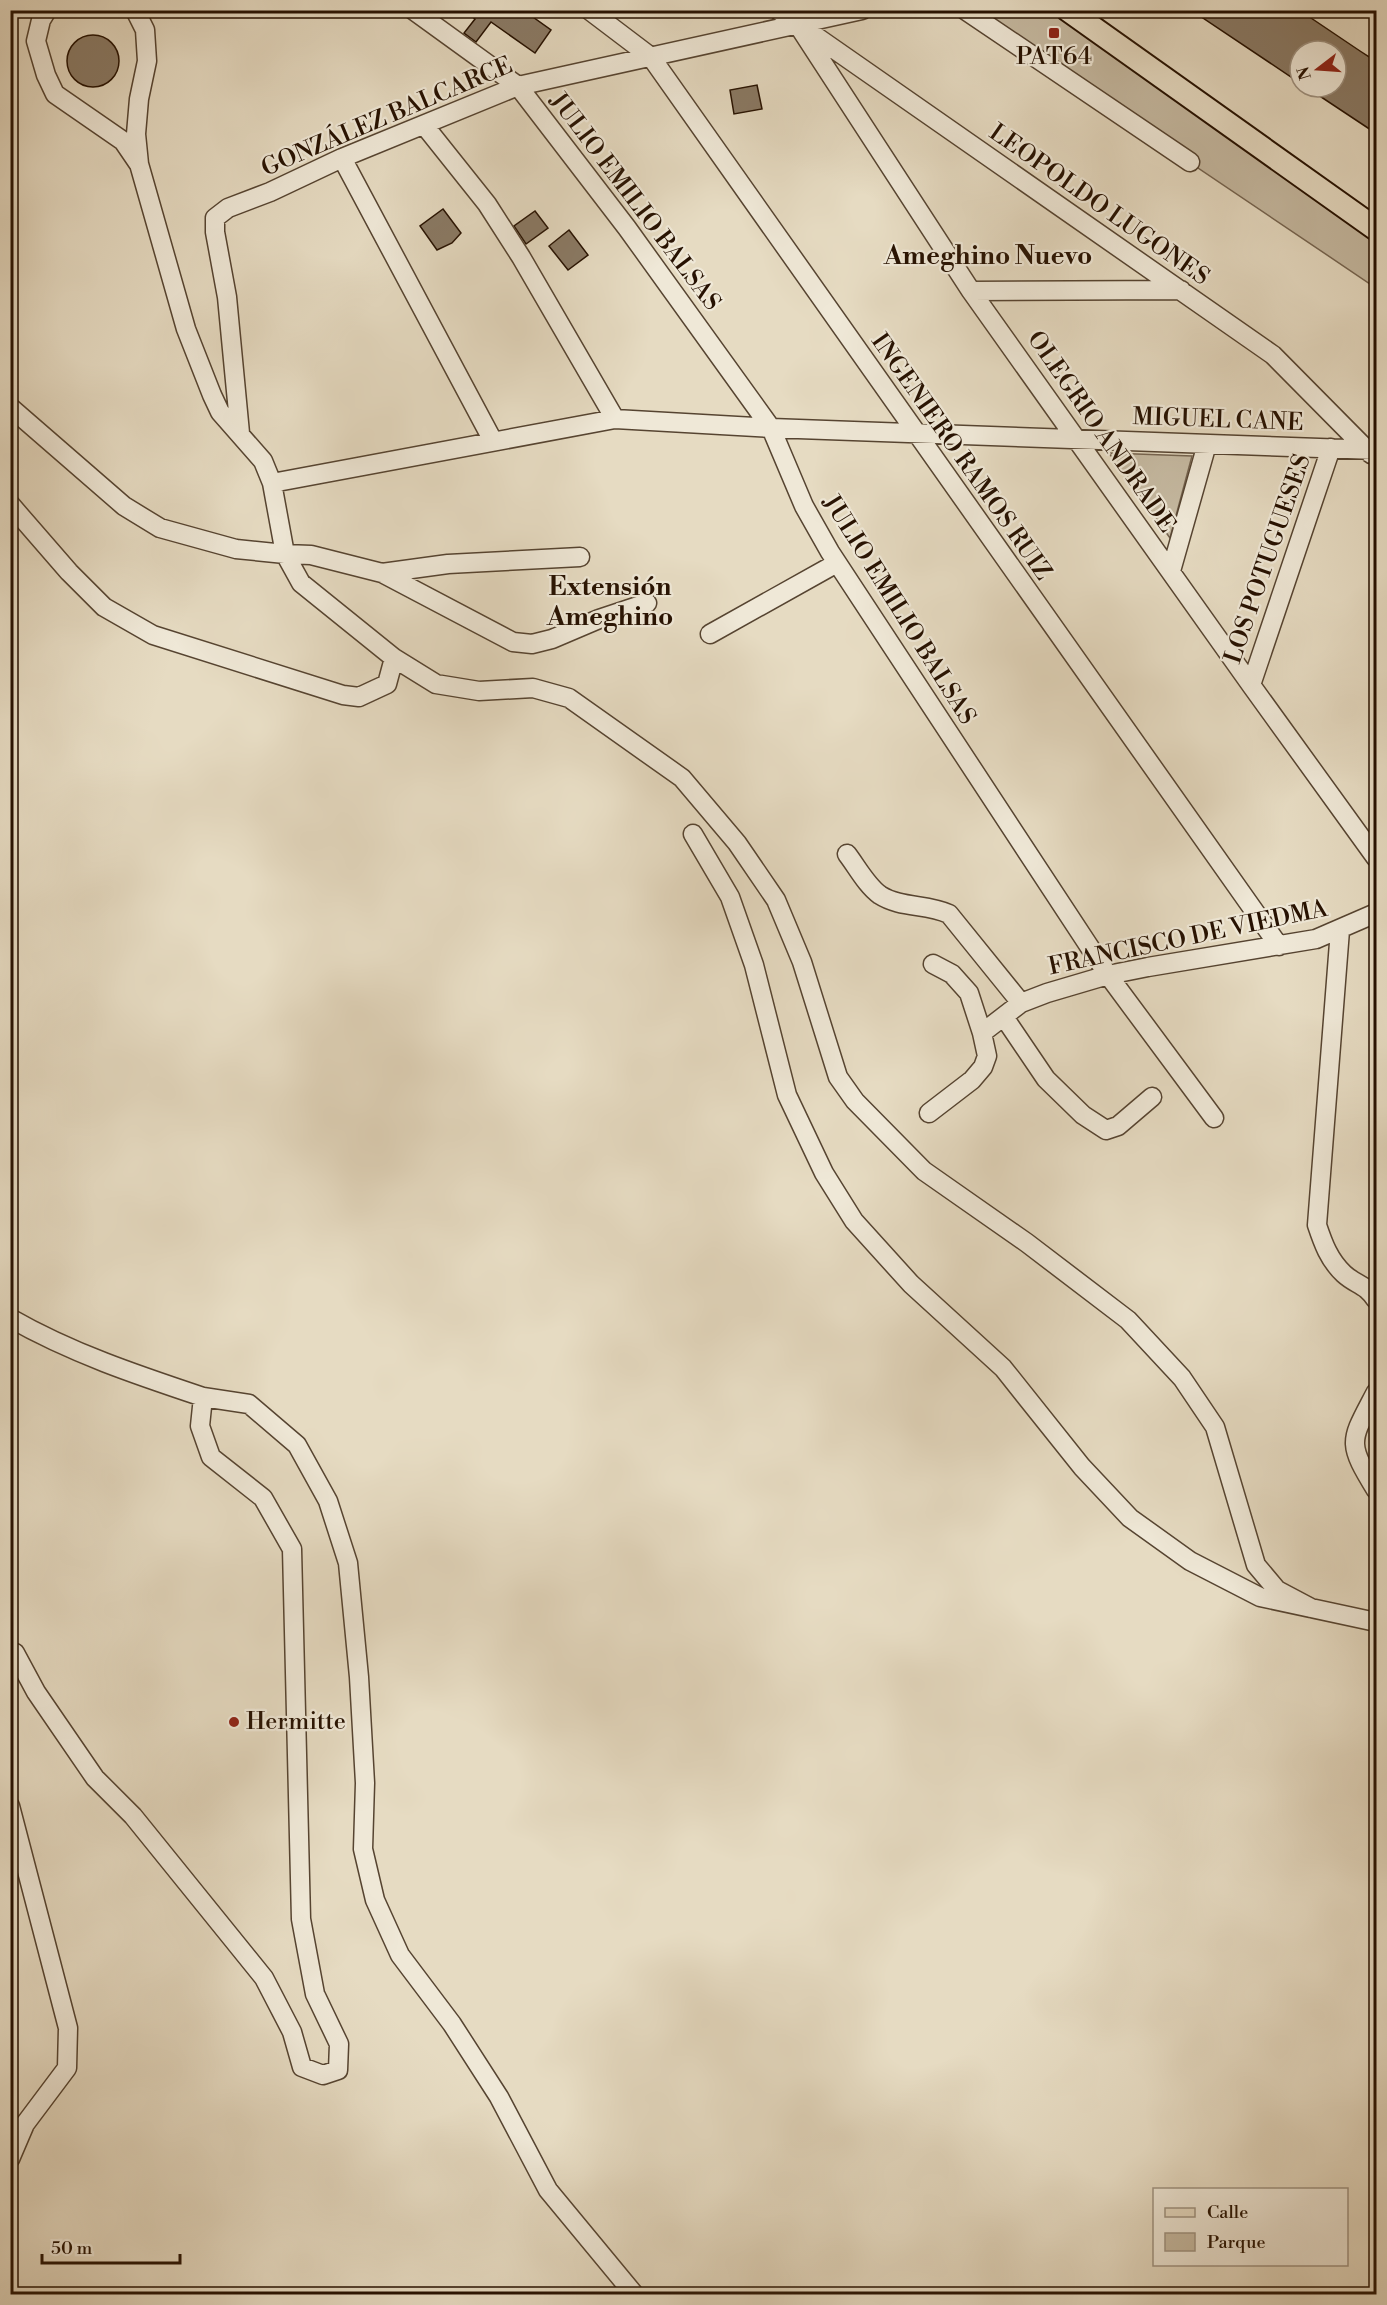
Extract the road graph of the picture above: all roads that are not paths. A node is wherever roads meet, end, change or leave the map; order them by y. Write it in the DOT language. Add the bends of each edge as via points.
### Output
graph roads {
  1 [pos="47,10"];
  2 [pos="135,10"];
  3 [pos="413,10"];
  4 [pos="589,10"];
  5 [pos="778,10"];
  6 [pos="862,10"];
  7 [pos="965,10"];
  8 [pos="1068,10"];
  9 [pos="798,24"];
  10 [pos="651,57"];
  11 [pos="518,86"];
  12 [pos="424,125"];
  13 [pos="342,158"];
  14 [pos="1190,162"];
  15 [pos="139,164"];
  16 [pos="1377,229"];
  17 [pos="1181,290"];
  18 [pos="971,291"];
  19 [pos="10,408"];
  20 [pos="615,419"];
  21 [pos="771,428"];
  22 [pos="915,433"];
  23 [pos="240,434"];
  24 [pos="1076,439"];
  25 [pos="493,441"];
  26 [pos="1207,444"];
  27 [pos="1330,448"];
  28 [pos="1373,452"];
  29 [pos="272,483"];
  30 [pos="10,504"];
  31 [pos="285,554"];
  32 [pos="580,557"];
  33 [pos="837,563"];
  34 [pos="1171,571"];
  35 [pos="382,573"];
  36 [pos="647,603"];
  37 [pos="710,633"];
  38 [pos="394,658"];
  39 [pos="1251,685"];
  40 [pos="693,834"];
  41 [pos="847,854"];
  42 [pos="1377,858"];
  43 [pos="1377,914"];
  44 [pos="1340,930"];
  45 [pos="1279,946"];
  46 [pos="933,964"];
  47 [pos="1108,975"];
  48 [pos="1021,1003"];
  49 [pos="1004,1017"];
  50 [pos="982,1033"];
  51 [pos="1152,1097"];
  52 [pos="929,1113"];
  53 [pos="1214,1118"];
  54 [pos="1374,1292"];
  55 [pos="10,1318"];
  56 [pos="1377,1392"];
  57 [pos="203,1397"];
  58 [pos="1377,1490"];
  59 [pos="1311,1608"];
  60 [pos="1377,1622"];
  61 [pos="10,1653"];
  62 [pos="10,1806"];
  63 [pos="10,2159"];
  64 [pos="634,2295"];
  1 -- 15 [label="street" via="36,41 56,94 123,141"];
  2 -- 15 [label="street" via="146,30 147,61 136,134"];
  3 -- 11 [label="street, JULIO EMILIO BALSAS"];
  4 -- 10 [label="street, INGENIERO RAMOS RUIZ"];
  5 -- 9 [label="street, LEOPOLDO LUGONES"];
  6 -- 9 [label="street, GONZÁLEZ BALCARCE"];
  7 -- 14 [label="street"];
  8 -- 16 [label="main road"];
  9 -- 10 [label="street, GONZÁLEZ BALCARCE"];
  9 -- 17 [label="street, LEOPOLDO LUGONES"];
  9 -- 18 [label="street, OLEGRIO ANDRADE"];
  10 -- 11 [label="street, GONZÁLEZ BALCARCE"];
  10 -- 22 [label="street, INGENIERO RAMOS RUIZ"];
  11 -- 12 [label="street, GONZÁLEZ BALCARCE"];
  11 -- 21 [label="street, JULIO EMILIO BALSAS" via="627,228"];
  12 -- 13 [label="street, GONZÁLEZ BALCARCE"];
  12 -- 20 [label="street" via="487,204"];
  13 -- 23 [label="street, GONZÁLEZ BALCARCE" via="228,208 215,218"];
  13 -- 25 [label="street"];
  15 -- 23 [label="street" via="186,329 220,412"];
  17 -- 18 [label="street"];
  17 -- 28 [label="street, LEOPOLDO LUGONES" via="1274,355"];
  18 -- 24 [label="street, OLEGRIO ANDRADE"];
  19 -- 31 [label="street" via="124,506 160,528 236,549"];
  20 -- 21 [label="street, MIGUEL CANE"];
  20 -- 25 [label="street, MIGUEL CANE"];
  21 -- 22 [label="street, MIGUEL CANE"];
  21 -- 33 [label="street, JULIO EMILIO BALSAS" via="804,506"];
  22 -- 24 [label="street, MIGUEL CANE"];
  22 -- 45 [label="street, INGENIERO RAMOS RUIZ"];
  23 -- 29 [label="street" via="263,461"];
  24 -- 26 [label="street, MIGUEL CANE"];
  24 -- 34 [label="street, OLEGRIO ANDRADE"];
  25 -- 29 [label="street, MIGUEL CANE"];
  26 -- 27 [label="street, MIGUEL CANE"];
  26 -- 34 [label="street"];
  27 -- 28 [label="street, MIGUEL CANE"];
  27 -- 39 [label="street, LOS POTUGUESES"];
  29 -- 31 [label="street"];
  30 -- 38 [label="street" via="104,607 153,635 359,697 387,684"];
  31 -- 35 [label="street" via="311,555"];
  31 -- 38 [label="street" via="301,583"];
  32 -- 35 [label="street" via="448,564"];
  33 -- 37 [label="street"];
  33 -- 47 [label="street, JULIO EMILIO BALSAS"];
  34 -- 39 [label="street, OLEGRIO ANDRADE"];
  35 -- 36 [label="street" via="513,642 532,644 552,639"];
  38 -- 59 [label="street" via="436,684 479,691 533,688 569,698 682,778 737,843 776,900 802,962 838,1077 855,1101 924,1171 1128,1320 1182,1378 1215,1427 1256,1565 1277,1590"];
  39 -- 42 [label="street, OLEGRIO ANDRADE"];
  40 -- 59 [label="street" via="730,897 754,964 787,1095 824,1173 854,1221 912,1284 1003,1368 1082,1467 1130,1518 1190,1561 1260,1597"];
  41 -- 48 [label="street" via="880,895 949,914"];
  43 -- 44 [label="street, FRANCISCO DE VIEDMA"];
  44 -- 45 [label="street, FRANCISCO DE VIEDMA"];
  44 -- 54 [label="street" via="1317,1225 1326,1252 1345,1275"];
  45 -- 47 [label="street, FRANCISCO DE VIEDMA"];
  46 -- 50 [label="street" via="952,974 969,993"];
  47 -- 48 [label="street, FRANCISCO DE VIEDMA"];
  47 -- 53 [label="street, JULIO EMILIO BALSAS"];
  48 -- 49 [label="street, FRANCISCO DE VIEDMA"];
  49 -- 50 [label="street, FRANCISCO DE VIEDMA"];
  49 -- 51 [label="street" via="1046,1079 1083,1115 1106,1130 1118,1126"];
  50 -- 52 [label="street" via="987,1056 983,1067"];
  55 -- 57 [label="street" via="88,1356"];
  56 -- 58 [label="street" via="1357,1428 1354,1447"];
  57 -- 61 [label="street" via="200,1426 211,1457 263,1497 292,1549 301,1919 315,1994 339,2044 338,2070 323,2075 302,2067 291,2032 264,1978 133,1816 95,1778 36,1692 15,1653"];
  57 -- 64 [label="street" via="249,1404 297,1445 328,1501 348,1563 365,1783 363,1850 375,1900 400,1955 500,2097 548,2190"];
  59 -- 60 [label="street"];
  62 -- 63 [label="street" via="68,2028 67,2068 25,2124"];
}
